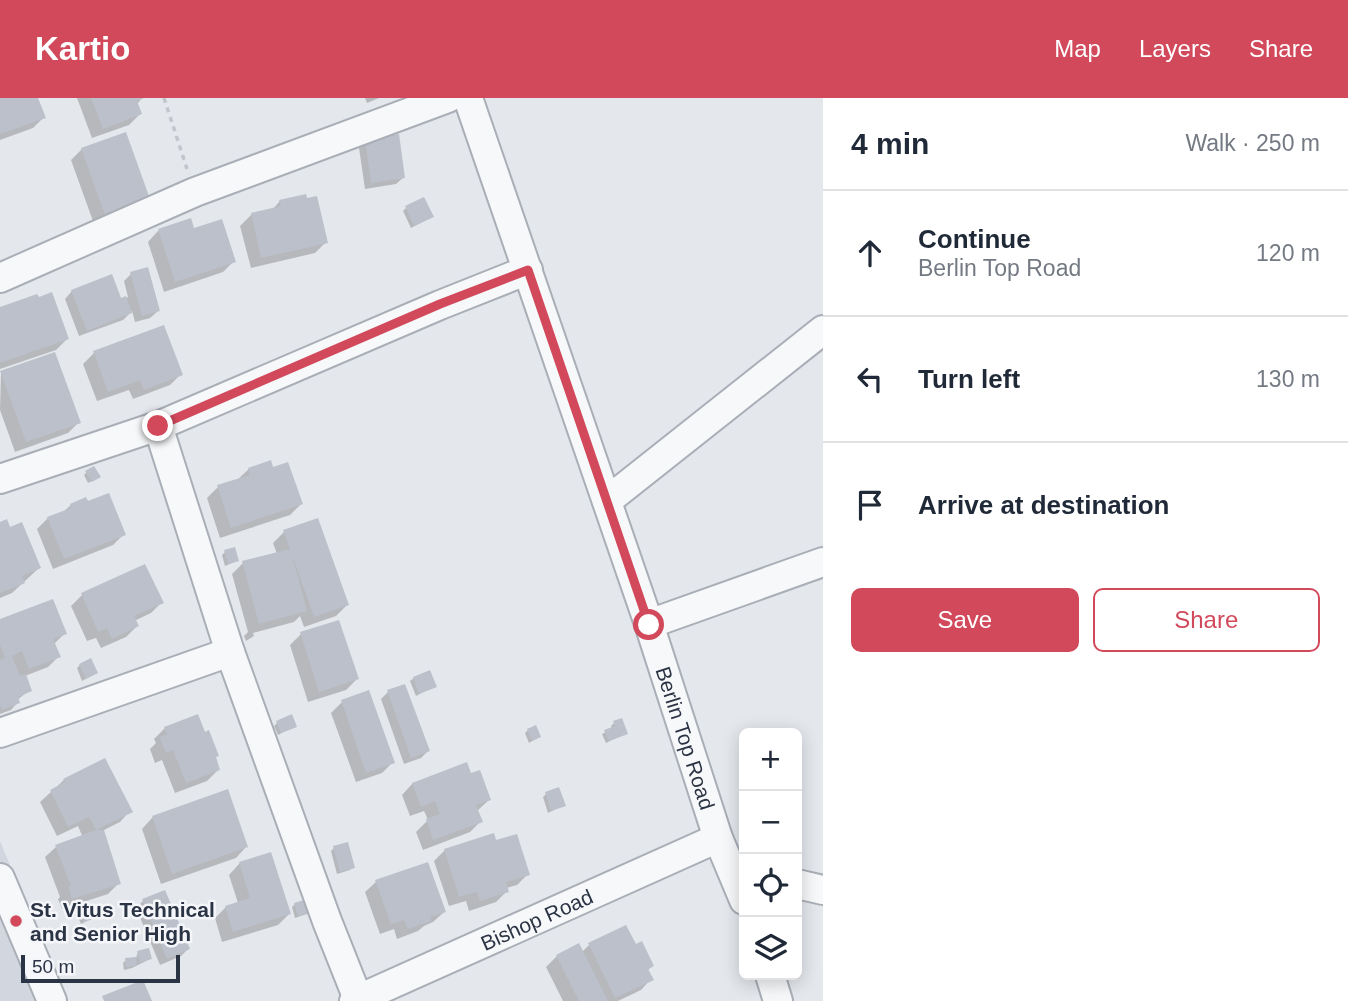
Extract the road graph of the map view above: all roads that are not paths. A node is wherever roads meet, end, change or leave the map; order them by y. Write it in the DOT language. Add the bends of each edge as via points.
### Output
graph roads {
  1 [pos="448,98"];
  2 [pos="468,98"];
  3 [pos="528,270"];
  4 [pos="0,278"];
  5 [pos="823,330"];
  6 [pos="158,426"];
  7 [pos="0,479"];
  8 [pos="607,501"];
  9 [pos="823,562"];
  10 [pos="649,625"];
  11 [pos="230,652"];
  12 [pos="0,733"];
  13 [pos="718,838"];
  14 [pos="0,878"];
  15 [pos="739,885"];
  16 [pos="802,885"];
  17 [pos="823,890"];
  18 [pos="771,980"];
  19 [pos="356,1000"];
  20 [pos="52,1001"];
  21 [pos="778,1001"];
  1 -- 4 [label="street" via="195,192"];
  2 -- 3 [label="street, Berlin Top Road"];
  3 -- 6 [label="street"];
  3 -- 8 [label="street, Berlin Top Road"];
  5 -- 8 [label="street"];
  6 -- 7 [label="street"];
  6 -- 11 [label="street"];
  8 -- 10 [label="street, Berlin Top Road"];
  9 -- 10 [label="street"];
  10 -- 13 [label="street, Berlin Top Road"];
  11 -- 12 [label="street"];
  11 -- 19 [label="street"];
  13 -- 15 [label="street, Berlin Top Road"];
  13 -- 19 [label="street, Bishop Road"];
  14 -- 20 [label="street"];
  16 -- 17 [label="street"];
  18 -- 21 [label="street"];
}
